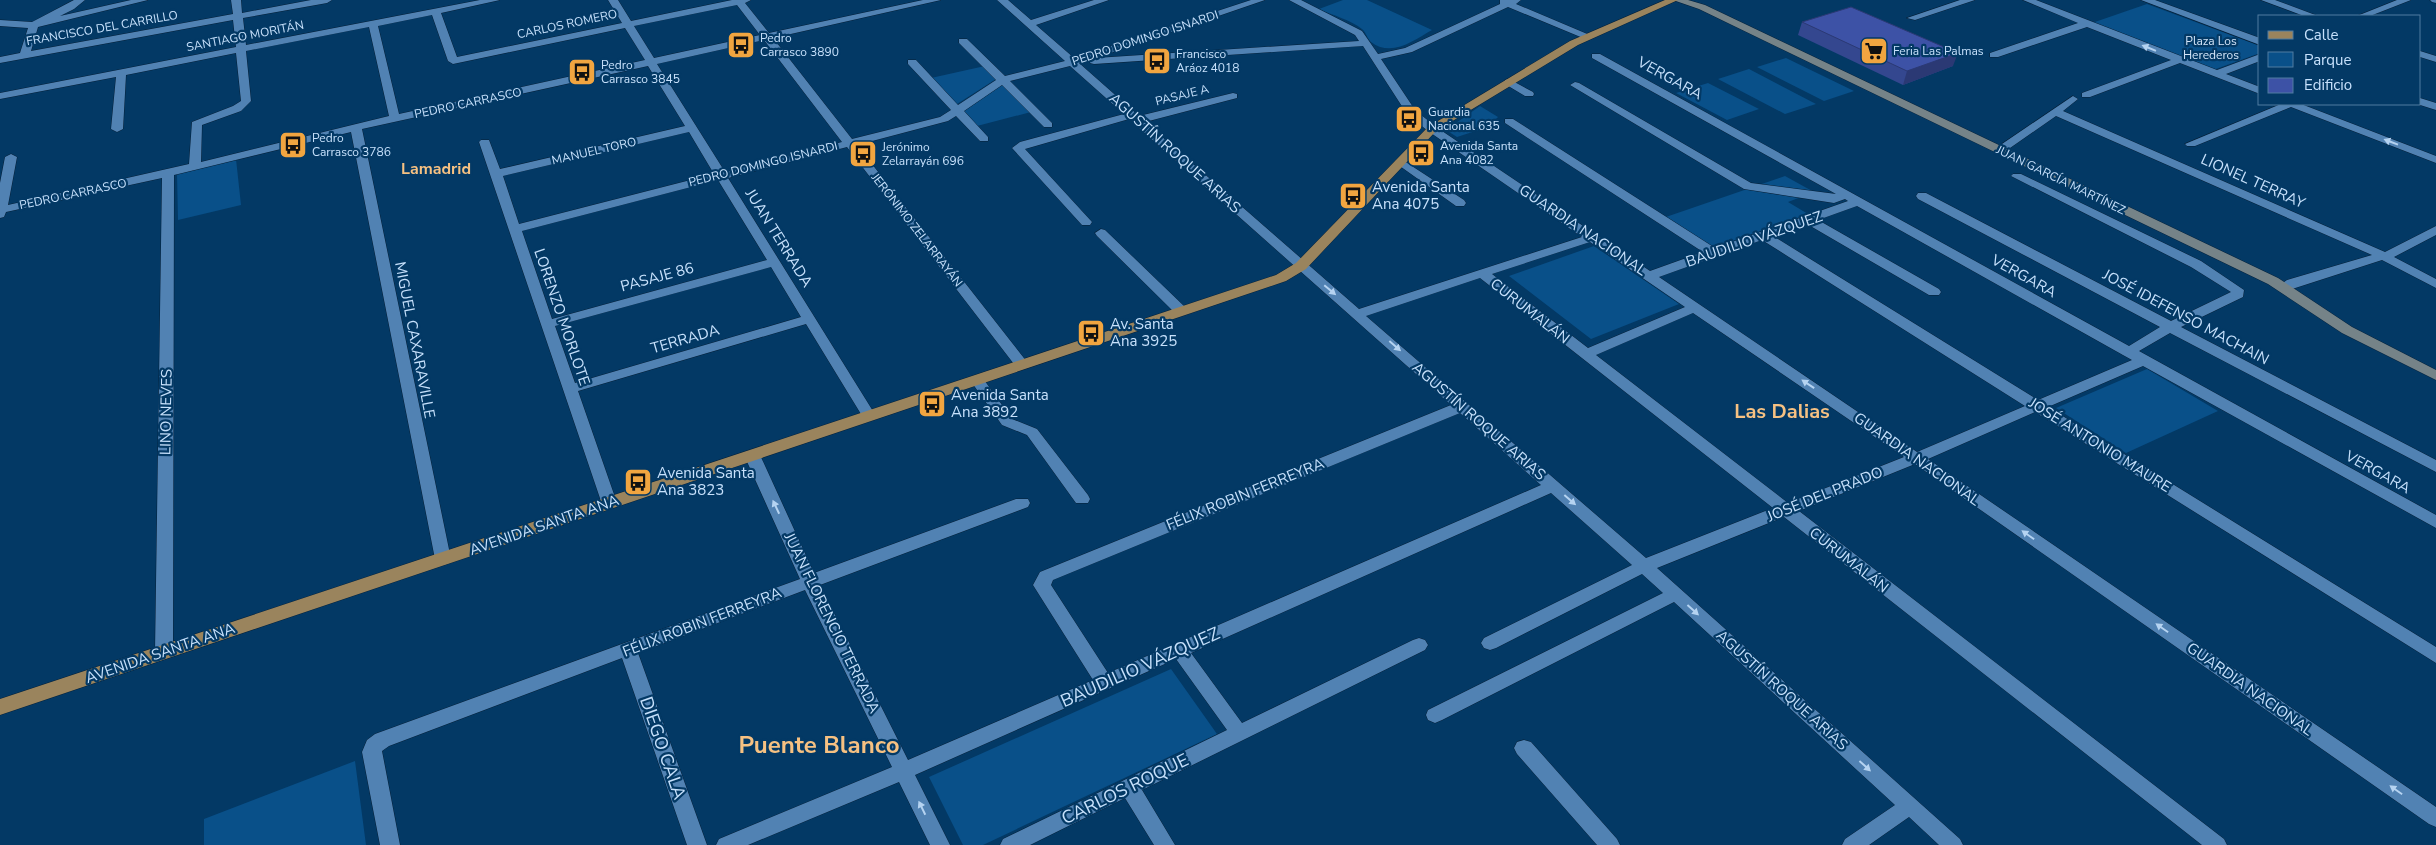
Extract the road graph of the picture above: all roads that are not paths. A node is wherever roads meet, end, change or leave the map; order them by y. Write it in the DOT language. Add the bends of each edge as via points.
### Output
graph roads {
  1 [pos="80,0"];
  2 [pos="143,0"];
  3 [pos="236,0"];
  4 [pos="327,0"];
  5 [pos="495,0"];
  6 [pos="613,0"];
  7 [pos="741,0"];
  8 [pos="936,0"];
  9 [pos="1002,0"];
  10 [pos="1104,0"];
  11 [pos="1260,0"];
  12 [pos="1294,0"];
  13 [pos="1672,0"];
  14 [pos="1678,0"];
  15 [pos="1699,0"];
  16 [pos="1970,0"];
  17 [pos="2028,0"];
  18 [pos="2146,0"];
  19 [pos="2266,0"];
  20 [pos="2374,0"];
  21 [pos="2406,0"];
  22 [pos="482,1"];
  23 [pos="1507,1"];
  24 [pos="2391,6"];
  25 [pos="436,12"];
  26 [pos="2310,15"];
  27 [pos="2365,15"];
  28 [pos="239,16"];
  29 [pos="1912,18"];
  30 [pos="0,23"];
  31 [pos="2088,23"];
  32 [pos="373,24"];
  33 [pos="628,24"];
  34 [pos="1029,24"];
  35 [pos="34,25"];
  36 [pos="1587,36"];
  37 [pos="767,37"];
  38 [pos="963,41"];
  39 [pos="2258,41"];
  40 [pos="1366,43"];
  41 [pos="242,49"];
  42 [pos="2421,54"];
  43 [pos="1994,55"];
  44 [pos="25,56"];
  45 [pos="1596,56"];
  46 [pos="1377,57"];
  47 [pos="2258,58"];
  48 [pos="2436,59"];
  49 [pos="0,60"];
  50 [pos="2179,60"];
  51 [pos="651,62"];
  52 [pos="912,62"];
  53 [pos="1073,62"];
  54 [pos="121,73"];
  55 [pos="2217,74"];
  56 [pos="1003,80"];
  57 [pos="1509,82"];
  58 [pos="1575,85"];
  59 [pos="2258,90"];
  60 [pos="1529,94"];
  61 [pos="2086,95"];
  62 [pos="0,96"];
  63 [pos="1234,96"];
  64 [pos="2073,99"];
  65 [pos="2421,101"];
  66 [pos="2288,105"];
  67 [pos="2294,105"];
  68 [pos="2436,107"];
  69 [pos="957,111"];
  70 [pos="2055,112"];
  71 [pos="1135,117"];
  72 [pos="395,118"];
  73 [pos="1509,121"];
  74 [pos="1048,125"];
  75 [pos="356,127"];
  76 [pos="692,128"];
  77 [pos="116,129"];
  78 [pos="1432,129"];
  79 [pos="984,140"];
  80 [pos="485,142"];
  81 [pos="849,142"];
  82 [pos="2191,144"];
  83 [pos="2006,146"];
  84 [pos="11,157"];
  85 [pos="2436,160"];
  86 [pos="1401,162"];
  87 [pos="195,167"];
  88 [pos="168,173"];
  89 [pos="496,174"];
  90 [pos="721,175"];
  91 [pos="2017,176"];
  92 [pos="1845,195"];
  93 [pos="1922,196"];
  94 [pos="1857,202"];
  95 [pos="1460,203"];
  96 [pos="0,211"];
  97 [pos="1809,220"];
  98 [pos="1086,222"];
  99 [pos="515,228"];
  100 [pos="2436,230"];
  101 [pos="1101,233"];
  102 [pos="1764,236"];
  103 [pos="1593,237"];
  104 [pos="1714,253"];
  105 [pos="2384,256"];
  106 [pos="774,262"];
  107 [pos="1302,266"];
  108 [pos="1482,273"];
  109 [pos="1650,276"];
  110 [pos="2436,284"];
  111 [pos="2288,285"];
  112 [pos="1934,292"];
  113 [pos="1696,307"];
  114 [pos="1180,312"];
  115 [pos="1358,314"];
  116 [pos="810,319"];
  117 [pos="548,324"];
  118 [pos="2170,327"];
  119 [pos="2128,352"];
  120 [pos="1586,354"];
  121 [pos="2144,360"];
  122 [pos="1022,365"];
  123 [pos="2436,367"];
  124 [pos="2436,376"];
  125 [pos="977,380"];
  126 [pos="570,389"];
  127 [pos="2037,405"];
  128 [pos="1464,406"];
  129 [pos="869,416"];
  130 [pos="752,455"];
  131 [pos="1916,458"];
  132 [pos="2436,467"];
  133 [pos="1553,486"];
  134 [pos="1082,499"];
  135 [pos="609,503"];
  136 [pos="1022,503"];
  137 [pos="1785,510"];
  138 [pos="2436,522"];
  139 [pos="443,559"];
  140 [pos="1644,566"];
  141 [pos="810,582"];
  142 [pos="1676,594"];
  143 [pos="1490,643"];
  144 [pos="1419,645"];
  145 [pos="628,650"];
  146 [pos="1179,650"];
  147 [pos="164,652"];
  148 [pos="2436,656"];
  149 [pos="1104,682"];
  150 [pos="0,707"];
  151 [pos="1435,715"];
  152 [pos="1240,734"];
  153 [pos="1524,748"];
  154 [pos="904,770"];
  155 [pos="1129,787"];
  156 [pos="1909,806"];
  157 [pos="2436,818"];
  158 [pos="390,845"];
  159 [pos="697,845"];
  160 [pos="726,845"];
  161 [pos="940,845"];
  162 [pos="1010,845"];
  163 [pos="1165,845"];
  164 [pos="1610,845"];
  165 [pos="1852,845"];
  166 [pos="1953,845"];
  167 [pos="2217,845"];
  1 -- 35 [label="street"];
  2 -- 35 [label="street"];
  3 -- 28 [label="street"];
  4 -- 28 [label="street, FRANCISCO DEL CARRILLO"];
  5 -- 22 [label="street, SANTIAGO MORITÁN"];
  6 -- 33 [label="street, JUAN TERRADA"];
  7 -- 33 [label="street, CARLOS ROMERO"];
  7 -- 37 [label="street, JERÓNIMO ZELARRAYÁN"];
  8 -- 37 [label="street, PEDRO CARRASCO"];
  9 -- 34 [label="street, AGUSTÍN ROQUE ARIAS"];
  10 -- 34 [label="street"];
  11 -- 53 [label="street, PEDRO DOMINGO ISNARDI"];
  12 -- 40 [label="street, GUARDIA NACIONAL" via="1354,29"];
  13 -- 36 [label="main road, AVENIDA SANTA ANA"];
  14 -- 111 [label="main road, JUAN GARCÍA MARTÍNEZ"];
  15 -- 83 [label="main road, JUAN GARCÍA MARTÍNEZ"];
  16 -- 29 [label="street"];
  17 -- 31 [label="street"];
  18 -- 39 [label="street"];
  19 -- 26 [label="street"];
  20 -- 24 [label="street"];
  21 -- 24 [label="street"];
  22 -- 25 [label="street, SANTIAGO MORITÁN"];
  23 -- 36 [label="street"];
  23 -- 46 [label="street" via="1408,50"];
  24 -- 27 [label="street"];
  25 -- 32 [label="street, SANTIAGO MORITÁN"];
  25 -- 33 [label="street, CARLOS ROMERO" via="453,61"];
  28 -- 41 [label="street"];
  28 -- 44 [label="street, FRANCISCO DEL CARRILLO"];
  30 -- 35 [label="street"];
  31 -- 43 [label="street"];
  50 -- 31 [label="street, one-way"];
  32 -- 41 [label="street, SANTIAGO MORITÁN"];
  32 -- 72 [label="street"];
  33 -- 51 [label="street, JUAN TERRADA"];
  34 -- 53 [label="street, AGUSTÍN ROQUE ARIAS"];
  35 -- 44 [label="street"];
  36 -- 57 [label="main road, AVENIDA SANTA ANA"];
  37 -- 51 [label="street, PEDRO CARRASCO"];
  37 -- 81 [label="street, JERÓNIMO ZELARRAYÁN"];
  38 -- 56 [label="street"];
  40 -- 46 [label="street, GUARDIA NACIONAL"];
  40 -- 53 [label="street"];
  41 -- 54 [label="street, SANTIAGO MORITÁN"];
  41 -- 87 [label="street" via="246,101 234,110 196,124"];
  42 -- 48 [label="street"];
  44 -- 49 [label="street, FRANCISCO DEL CARRILLO"];
  45 -- 92 [label="street, VERGARA"];
  46 -- 78 [label="street, GUARDIA NACIONAL" via="1412,112"];
  47 -- 55 [label="street"];
  50 -- 55 [label="street"];
  50 -- 61 [label="street"];
  51 -- 72 [label="street, PEDRO CARRASCO"];
  51 -- 76 [label="street, JUAN TERRADA"];
  52 -- 69 [label="street"];
  53 -- 56 [label="street, PEDRO DOMINGO ISNARDI"];
  53 -- 71 [label="street, AGUSTÍN ROQUE ARIAS"];
  54 -- 62 [label="street, SANTIAGO MORITÁN"];
  54 -- 77 [label="street"];
  55 -- 59 [label="street"];
  56 -- 69 [label="street, PEDRO DOMINGO ISNARDI"];
  56 -- 74 [label="street"];
  57 -- 60 [label="street"];
  57 -- 78 [label="main road, AVENIDA SANTA ANA"];
  58 -- 92 [label="street" via="1748,186 1834,199"];
  63 -- 71 [label="street, PASAJE A"];
  64 -- 70 [label="street"];
  65 -- 68 [label="street"];
  66 -- 82 [label="street"];
  85 -- 67 [label="street, one-way"];
  69 -- 79 [label="street"];
  69 -- 81 [label="street, PEDRO DOMINGO ISNARDI" via="944,119"];
  70 -- 83 [label="street"];
  70 -- 105 [label="street, LIONEL TERRAY"];
  71 -- 98 [label="street, PASAJE A" via="1018,148"];
  71 -- 107 [label="street, AGUSTÍN ROQUE ARIAS"];
  72 -- 75 [label="street, PEDRO CARRASCO"];
  73 -- 104 [label="street"];
  75 -- 87 [label="street, PEDRO CARRASCO"];
  75 -- 139 [label="street, MIGUEL CAXARAVILLE"];
  76 -- 89 [label="street, MANUEL TORO"];
  76 -- 90 [label="street, JUAN TERRADA"];
  78 -- 86 [label="main road, AVENIDA SANTA ANA"];
  78 -- 103 [label="street, GUARDIA NACIONAL"];
  80 -- 89 [label="street, LORENZO MORLOTE"];
  81 -- 90 [label="street, PEDRO DOMINGO ISNARDI"];
  81 -- 122 [label="street, JERÓNIMO ZELARRAYÁN"];
  83 -- 111 [label="main road, JUAN GARCÍA MARTÍNEZ"];
  84 -- 96 [label="street"];
  86 -- 95 [label="street"];
  86 -- 107 [label="main road, AVENIDA SANTA ANA"];
  87 -- 88 [label="street, PEDRO CARRASCO"];
  88 -- 96 [label="street, PEDRO CARRASCO"];
  88 -- 147 [label="street, LINO NEVES"];
  89 -- 99 [label="street, LORENZO MORLOTE"];
  90 -- 99 [label="street, PEDRO DOMINGO ISNARDI"];
  90 -- 106 [label="street, JUAN TERRADA"];
  91 -- 118 [label="street" via="2196,264 2237,290 2238,294"];
  92 -- 94 [label="street, VERGARA"];
  93 -- 118 [label="street, JOSÉ IDEFENSO MACHAIN"];
  94 -- 97 [label="street, BAUDILIO VÁZQUEZ"];
  94 -- 119 [label="street, VERGARA"];
  97 -- 102 [label="street, BAUDILIO VÁZQUEZ"];
  97 -- 112 [label="street"];
  99 -- 117 [label="street, LORENZO MORLOTE"];
  100 -- 105 [label="street"];
  101 -- 114 [label="street"];
  102 -- 104 [label="street, BAUDILIO VÁZQUEZ"];
  102 -- 127 [label="street, JOSÉ ANTONIO MAURE"];
  103 -- 108 [label="street"];
  103 -- 109 [label="street, GUARDIA NACIONAL"];
  104 -- 109 [label="street, BAUDILIO VÁZQUEZ"];
  105 -- 110 [label="street, LIONEL TERRAY"];
  105 -- 111 [label="street"];
  106 -- 116 [label="street, JUAN TERRADA"];
  106 -- 117 [label="street, PASAJE 86"];
  107 -- 114 [label="main road, AVENIDA SANTA ANA" via="1281,278"];
  107 -- 115 [label="street, AGUSTÍN ROQUE ARIAS, one-way"];
  108 -- 115 [label="street"];
  108 -- 120 [label="street, CURUMALÁN"];
  109 -- 113 [label="street, GUARDIA NACIONAL"];
  111 -- 123 [label="main road, JUAN GARCÍA MARTÍNEZ" via="2351,323"];
  111 -- 124 [label="main road, JUAN GARCÍA MARTÍNEZ" via="2347,330"];
  113 -- 120 [label="street"];
  131 -- 113 [label="street, GUARDIA NACIONAL, one-way"];
  114 -- 122 [label="main road, AVENIDA SANTA ANA"];
  115 -- 128 [label="street, AGUSTÍN ROQUE ARIAS, one-way"];
  116 -- 126 [label="street, TERRADA"];
  116 -- 129 [label="street, JUAN TERRADA"];
  117 -- 126 [label="street, LORENZO MORLOTE"];
  118 -- 119 [label="street"];
  118 -- 132 [label="street, JOSÉ IDEFENSO MACHAIN"];
  119 -- 121 [label="street, VERGARA"];
  120 -- 137 [label="street, CURUMALÁN"];
  121 -- 127 [label="street, JOSÉ DEL PRADO"];
  121 -- 138 [label="street, VERGARA"];
  122 -- 125 [label="main road, AVENIDA SANTA ANA"];
  125 -- 129 [label="main road, AVENIDA SANTA ANA"];
  125 -- 134 [label="street" via="1007,422 1032,432"];
  126 -- 135 [label="street, LORENZO MORLOTE"];
  127 -- 131 [label="street, JOSÉ DEL PRADO"];
  127 -- 148 [label="street, JOSÉ ANTONIO MAURE"];
  128 -- 133 [label="street, AGUSTÍN ROQUE ARIAS"];
  128 -- 149 [label="street, FÉLIX ROBIN FERREYRA" via="1046,576 1042,584"];
  129 -- 130 [label="main road, AVENIDA SANTA ANA"];
  130 -- 135 [label="main road, AVENIDA SANTA ANA"];
  141 -- 130 [label="street, JUAN FLORENCIO TERRADA, one-way"];
  131 -- 137 [label="street, JOSÉ DEL PRADO"];
  157 -- 131 [label="street, GUARDIA NACIONAL, one-way"];
  133 -- 140 [label="street, AGUSTÍN ROQUE ARIAS, one-way"];
  133 -- 146 [label="street, BAUDILIO VÁZQUEZ"];
  135 -- 139 [label="main road, AVENIDA SANTA ANA"];
  136 -- 141 [label="street, FÉLIX ROBIN FERREYRA"];
  137 -- 140 [label="street, JOSÉ DEL PRADO"];
  137 -- 167 [label="street, CURUMALÁN"];
  139 -- 147 [label="main road, AVENIDA SANTA ANA"];
  140 -- 142 [label="street, AGUSTÍN ROQUE ARIAS"];
  140 -- 143 [label="street, JOSÉ DEL PRADO"];
  141 -- 145 [label="street, FÉLIX ROBIN FERREYRA"];
  141 -- 154 [label="street, JUAN FLORENCIO TERRADA"];
  142 -- 151 [label="street"];
  142 -- 156 [label="street, AGUSTÍN ROQUE ARIAS, one-way"];
  144 -- 152 [label="street, CARLOS ROQUE"];
  145 -- 158 [label="street, FÉLIX ROBIN FERREYRA" via="382,740 374,746 372,752"];
  145 -- 159 [label="street, DIEGO CALA"];
  146 -- 149 [label="street, BAUDILIO VÁZQUEZ"];
  146 -- 152 [label="street"];
  147 -- 150 [label="main road, AVENIDA SANTA ANA"];
  149 -- 154 [label="street, BAUDILIO VÁZQUEZ"];
  152 -- 155 [label="street, CARLOS ROQUE"];
  153 -- 164 [label="street"];
  154 -- 160 [label="street, BAUDILIO VÁZQUEZ"];
  161 -- 154 [label="street, JUAN FLORENCIO TERRADA, one-way"];
  155 -- 162 [label="street, CARLOS ROQUE"];
  155 -- 163 [label="street"];
  156 -- 165 [label="street"];
  156 -- 166 [label="street, AGUSTÍN ROQUE ARIAS"];
}
